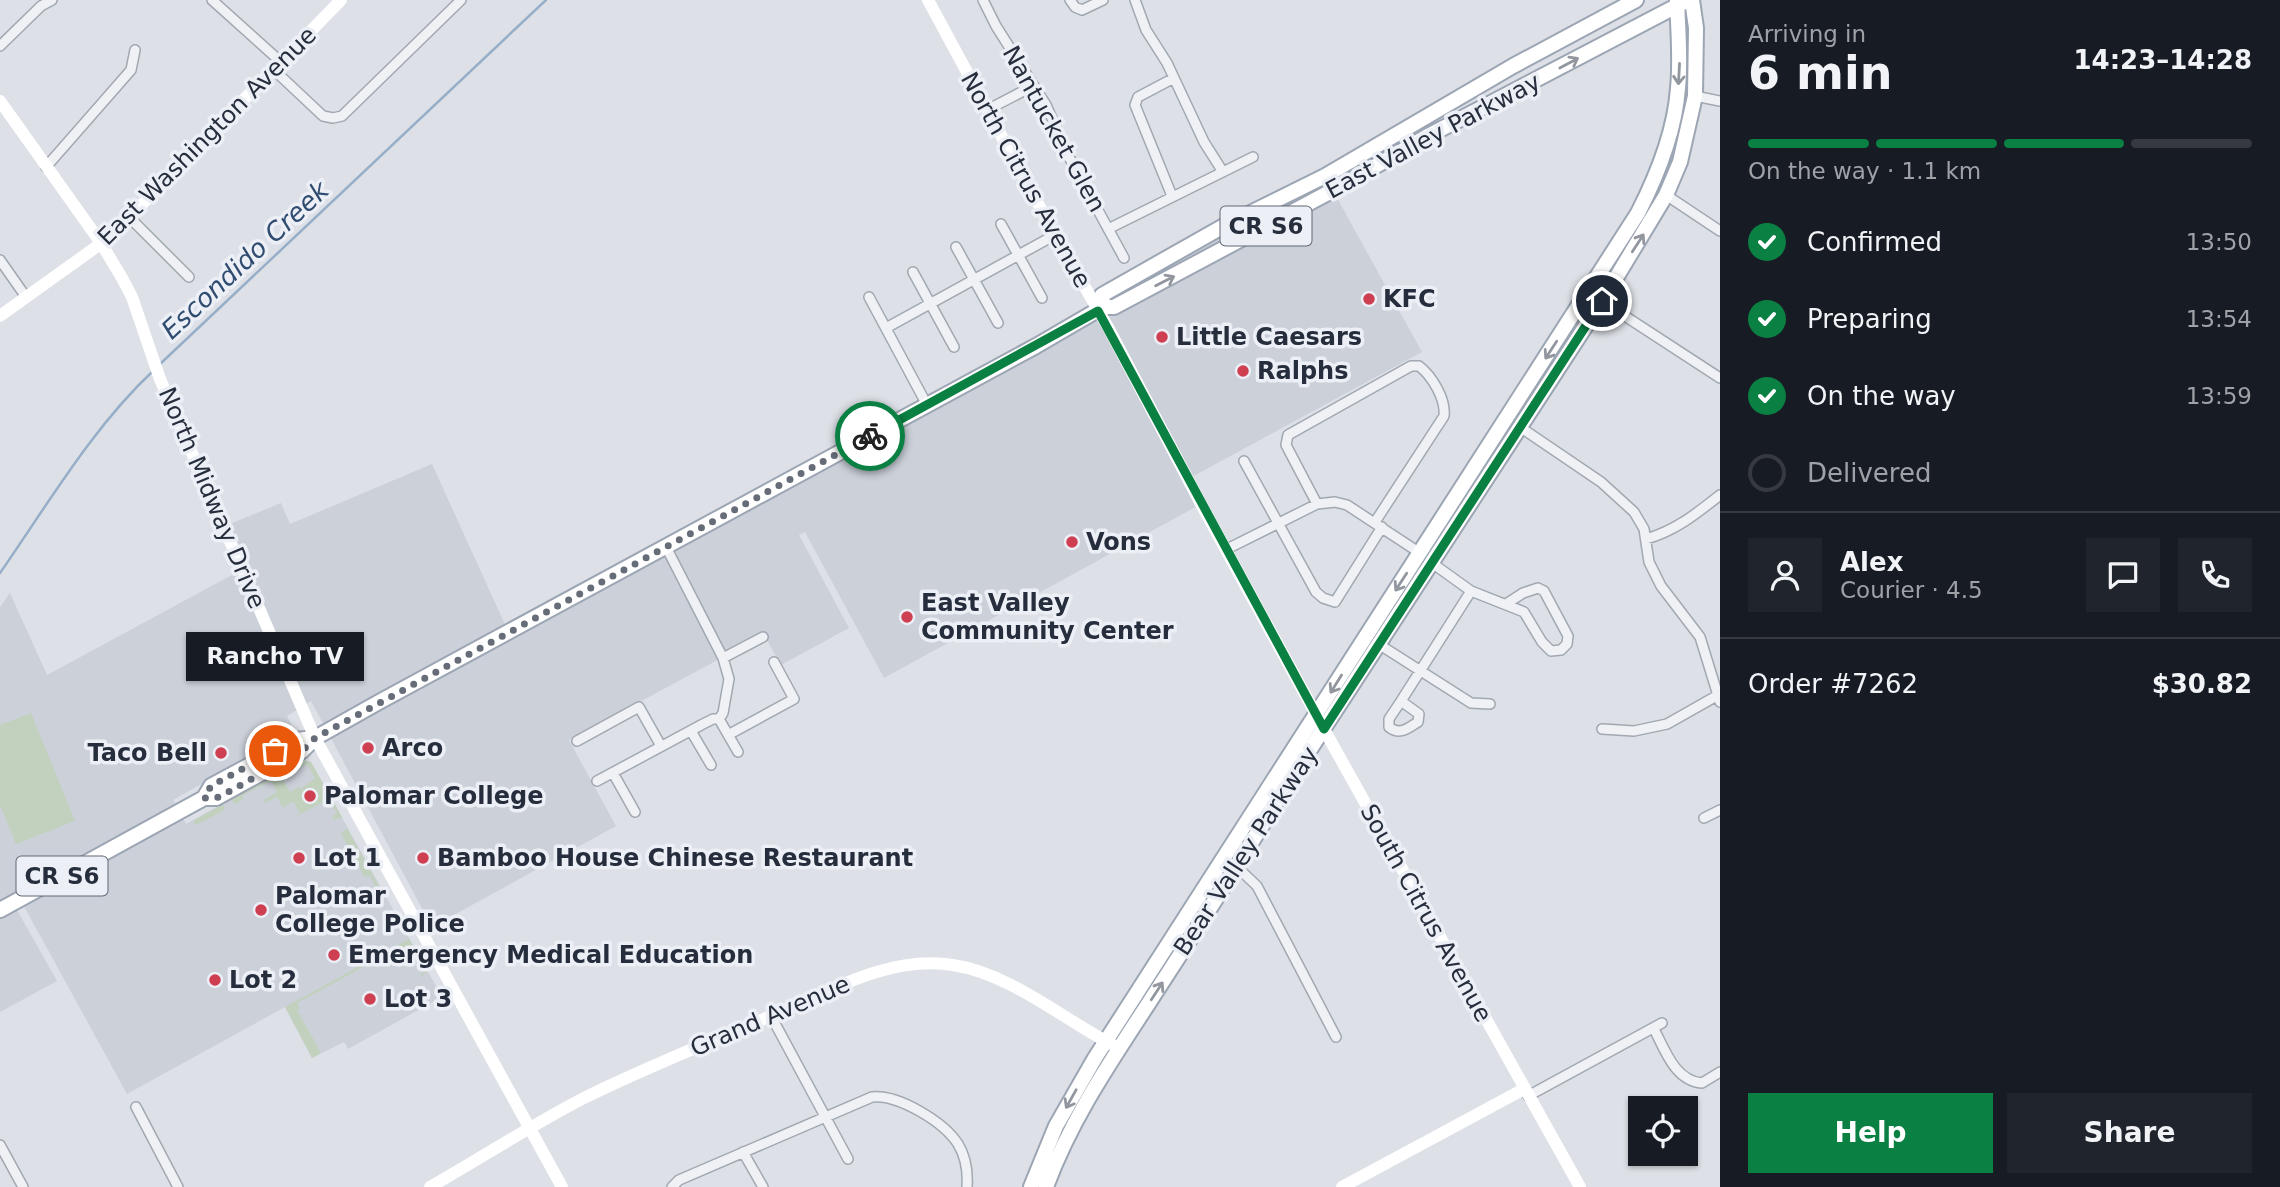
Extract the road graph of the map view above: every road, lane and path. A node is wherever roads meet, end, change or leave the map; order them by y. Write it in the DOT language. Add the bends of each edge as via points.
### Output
graph roads {
  1 [pos="52,0"];
  2 [pos="341,0"];
  3 [pos="461,0"];
  4 [pos="928,0"];
  5 [pos="983,0"];
  6 [pos="1070,0"];
  7 [pos="1103,0"];
  8 [pos="1135,0"];
  9 [pos="1636,0"];
  10 [pos="217,1"];
  11 [pos="1684,1"];
  12 [pos="0,46"];
  13 [pos="135,50"];
  14 [pos="277,66"];
  15 [pos="1174,78"];
  16 [pos="1033,86"];
  17 [pos="1695,96"];
  18 [pos="0,101"];
  19 [pos="1720,102"];
  20 [pos="987,110"];
  21 [pos="1253,156"];
  22 [pos="46,167"];
  23 [pos="1223,172"];
  24 [pos="1666,195"];
  25 [pos="1172,196"];
  26 [pos="1282,198"];
  27 [pos="129,217"];
  28 [pos="1001,224"];
  29 [pos="1108,229"];
  30 [pos="1720,231"];
  31 [pos="1055,235"];
  32 [pos="1250,235"];
  33 [pos="102,243"];
  34 [pos="956,247"];
  35 [pos="1018,255"];
  36 [pos="1124,258"];
  37 [pos="0,260"];
  38 [pos="913,272"];
  39 [pos="188,276"];
  40 [pos="974,280"];
  41 [pos="1588,292"];
  42 [pos="26,297"];
  43 [pos="869,297"];
  44 [pos="1042,298"];
  45 [pos="1602,301"];
  46 [pos="930,304"];
  47 [pos="1101,309"];
  48 [pos="0,316"];
  49 [pos="998,323"];
  50 [pos="886,328"];
  51 [pos="954,347"];
  52 [pos="1720,378"];
  53 [pos="927,405"];
  54 [pos="1520,427"];
  55 [pos="1244,461"];
  56 [pos="1720,495"];
  57 [pos="1317,504"];
  58 [pos="1279,525"];
  59 [pos="1378,525"];
  60 [pos="1646,539"];
  61 [pos="665,545"];
  62 [pos="1227,549"];
  63 [pos="1420,553"];
  64 [pos="1432,562"];
  65 [pos="1471,591"];
  66 [pos="1506,604"];
  67 [pos="763,637"];
  68 [pos="1380,645"];
  69 [pos="723,658"];
  70 [pos="774,662"];
  71 [pos="1419,671"];
  72 [pos="1719,697"];
  73 [pos="1401,701"];
  74 [pos="1490,704"];
  75 [pos="1317,715"];
  76 [pos="719,719"];
  77 [pos="1324,729"];
  78 [pos="1602,729"];
  79 [pos="691,731"];
  80 [pos="728,735"];
  81 [pos="315,738"];
  82 [pos="577,741"];
  83 [pos="661,746"];
  84 [pos="738,752"];
  85 [pos="711,765"];
  86 [pos="613,773"];
  87 [pos="597,781"];
  88 [pos="1720,810"];
  89 [pos="635,812"];
  90 [pos="1704,818"];
  91 [pos="1237,867"];
  92 [pos="0,910"];
  93 [pos="771,1016"];
  94 [pos="1336,1037"];
  95 [pos="1113,1045"];
  96 [pos="1720,1072"];
  97 [pos="1526,1093"];
  98 [pos="136,1107"];
  99 [pos="825,1117"];
  100 [pos="530,1128"];
  101 [pos="0,1145"];
  102 [pos="743,1152"];
  103 [pos="848,1159"];
  104 [pos="967,1183"];
  105 [pos="20,1186"];
  106 [pos="178,1187"];
  107 [pos="430,1187"];
  108 [pos="562,1187"];
  109 [pos="672,1187"];
  110 [pos="763,1187"];
  111 [pos="1031,1187"];
  112 [pos="1046,1187"];
  113 [pos="1342,1187"];
  114 [pos="1580,1187"];
  1 -- 12 [label="street"];
  2 -- 14 [label="street, East Washington Avenue"];
  3 -- 14 [label="street" via="342,116 323,116"];
  4 -- 20 [label="street, North Citrus Avenue"];
  5 -- 16 [label="street, Nantucket Glen"];
  6 -- 7 [label="street" via="1082,10"];
  8 -- 15 [label="street" via="1146,30"];
  9 -- 26 [label="main road, East Valley Parkway / CR S6"];
  10 -- 14 [label="street"];
  11 -- 17 [label="main road, Bear Valley Parkway" via="1696,27"];
  32 -- 11 [label="main road, East Valley Parkway / CR S6, one-way"];
  11 -- 41 [label="main road, Bear Valley Parkway, one-way" via="1678,90 1667,142 1639,213"];
  13 -- 22 [label="street" via="131,70"];
  14 -- 27 [label="street, East Washington Avenue"];
  15 -- 23 [label="street"];
  15 -- 25 [label="street" via="1138,97 1135,105"];
  16 -- 20 [label="street"];
  16 -- 29 [label="street, Nantucket Glen"];
  17 -- 19 [label="street"];
  17 -- 24 [label="main road, Bear Valley Parkway" via="1680,162"];
  18 -- 22 [label="street, North Midway Drive"];
  20 -- 31 [label="street, North Citrus Avenue"];
  21 -- 23 [label="street"];
  22 -- 33 [label="street, North Midway Drive"];
  23 -- 25 [label="street"];
  24 -- 30 [label="street"];
  45 -- 24 [label="main road, Bear Valley Parkway, one-way"];
  25 -- 29 [label="street"];
  26 -- 32 [label="main road" via="1249,225"];
  26 -- 47 [label="main road, East Valley Parkway / CR S6" via="1102,295"];
  27 -- 33 [label="street, East Washington Avenue"];
  27 -- 39 [label="street"];
  28 -- 35 [label="street"];
  29 -- 36 [label="street, Nantucket Glen"];
  31 -- 35 [label="street"];
  31 -- 47 [label="street, North Citrus Avenue"];
  47 -- 32 [label="main road, East Valley Parkway / CR S6, one-way" via="1114,307"];
  33 -- 42 [label="street, East Washington Avenue"];
  33 -- 81 [label="street, North Midway Drive" via="132,297 160,379"];
  34 -- 40 [label="street"];
  35 -- 40 [label="street"];
  35 -- 44 [label="street"];
  37 -- 42 [label="street"];
  38 -- 46 [label="street"];
  40 -- 46 [label="street"];
  40 -- 49 [label="street"];
  41 -- 45 [label="street"];
  41 -- 63 [label="main road, Bear Valley Parkway, one-way"];
  42 -- 48 [label="street, East Washington Avenue"];
  43 -- 50 [label="street"];
  45 -- 52 [label="street"];
  45 -- 54 [label="main road, Bear Valley Parkway"];
  46 -- 50 [label="street"];
  46 -- 51 [label="street"];
  47 -- 53 [label="main road, East Valley Parkway / CR S6"];
  47 -- 62 [label="street, North Citrus Avenue"];
  50 -- 53 [label="street"];
  53 -- 61 [label="main road, East Valley Parkway / CR S6"];
  54 -- 60 [label="street" via="1601,482 1634,512"];
  54 -- 64 [label="main road, Bear Valley Parkway"];
  55 -- 58 [label="street"];
  56 -- 60 [label="street" via="1679,527"];
  57 -- 58 [label="street"];
  57 -- 59 [label="street" via="1347,505"];
  57 -- 59 [label="street" via="1286,444 1288,435 1410,366 1419,366 1445,406 1444,416"];
  58 -- 59 [label="street" via="1316,592 1335,602"];
  58 -- 62 [label="street"];
  59 -- 63 [label="street"];
  60 -- 72 [label="street" via="1649,562 1661,586 1700,637"];
  61 -- 69 [label="street"];
  61 -- 81 [label="main road, East Valley Parkway / CR S6"];
  62 -- 75 [label="street, North Citrus Avenue"];
  63 -- 75 [label="main road, Bear Valley Parkway, one-way"];
  64 -- 65 [label="street"];
  64 -- 68 [label="main road, Bear Valley Parkway"];
  65 -- 66 [label="street"];
  65 -- 71 [label="street"];
  66 -- 66 [label="street" via="1522,593 1538,588 1544,591 1568,636 1567,644 1551,651 1524,612"];
  67 -- 69 [label="street"];
  68 -- 71 [label="street"];
  68 -- 77 [label="main road, Bear Valley Parkway"];
  69 -- 76 [label="street" via="729,679"];
  70 -- 80 [label="street" via="794,699"];
  71 -- 73 [label="street"];
  71 -- 74 [label="street" via="1471,703"];
  72 -- 78 [label="street" via="1667,724 1634,731"];
  75 -- 77 [label="street, North Citrus Avenue"];
  75 -- 95 [label="main road, Bear Valley Parkway"];
  76 -- 79 [label="street"];
  76 -- 80 [label="street"];
  77 -- 91 [label="main road, Bear Valley Parkway"];
  77 -- 97 [label="street, South Citrus Avenue"];
  79 -- 83 [label="street"];
  79 -- 85 [label="street"];
  80 -- 84 [label="street"];
  81 -- 92 [label="main road, East Valley Parkway / CR S6" via="296,740 211,786 204,798"];
  81 -- 100 [label="street, North Midway Drive"];
  82 -- 83 [label="street" via="639,707"];
  83 -- 86 [label="street"];
  86 -- 87 [label="street"];
  86 -- 89 [label="street"];
  88 -- 90 [label="street"];
  91 -- 94 [label="street" via="1257,886"];
  95 -- 91 [label="main road, Bear Valley Parkway, one-way"];
  93 -- 95 [label="street, Grand Avenue" via="864,976 903,965 942,964 997,978"];
  93 -- 99 [label="street"];
  93 -- 100 [label="street, Grand Avenue" via="654,1065"];
  95 -- 111 [label="main road, Bear Valley Parkway, one-way" via="1056,1126"];
  95 -- 112 [label="main road, Bear Valley Parkway"];
  96 -- 97 [label="street" via="1702,1083 1685,1079 1658,1026"];
  97 -- 113 [label="street"];
  97 -- 114 [label="street, South Citrus Avenue"];
  98 -- 106 [label="street"];
  99 -- 102 [label="street"];
  99 -- 103 [label="street"];
  99 -- 104 [label="street" via="872,1097 900,1100 952,1136 968,1169"];
  100 -- 107 [label="street, Grand Avenue"];
  100 -- 108 [label="street, North Midway Drive"];
  101 -- 105 [label="street"];
  102 -- 109 [label="street"];
  102 -- 110 [label="street"];
}
